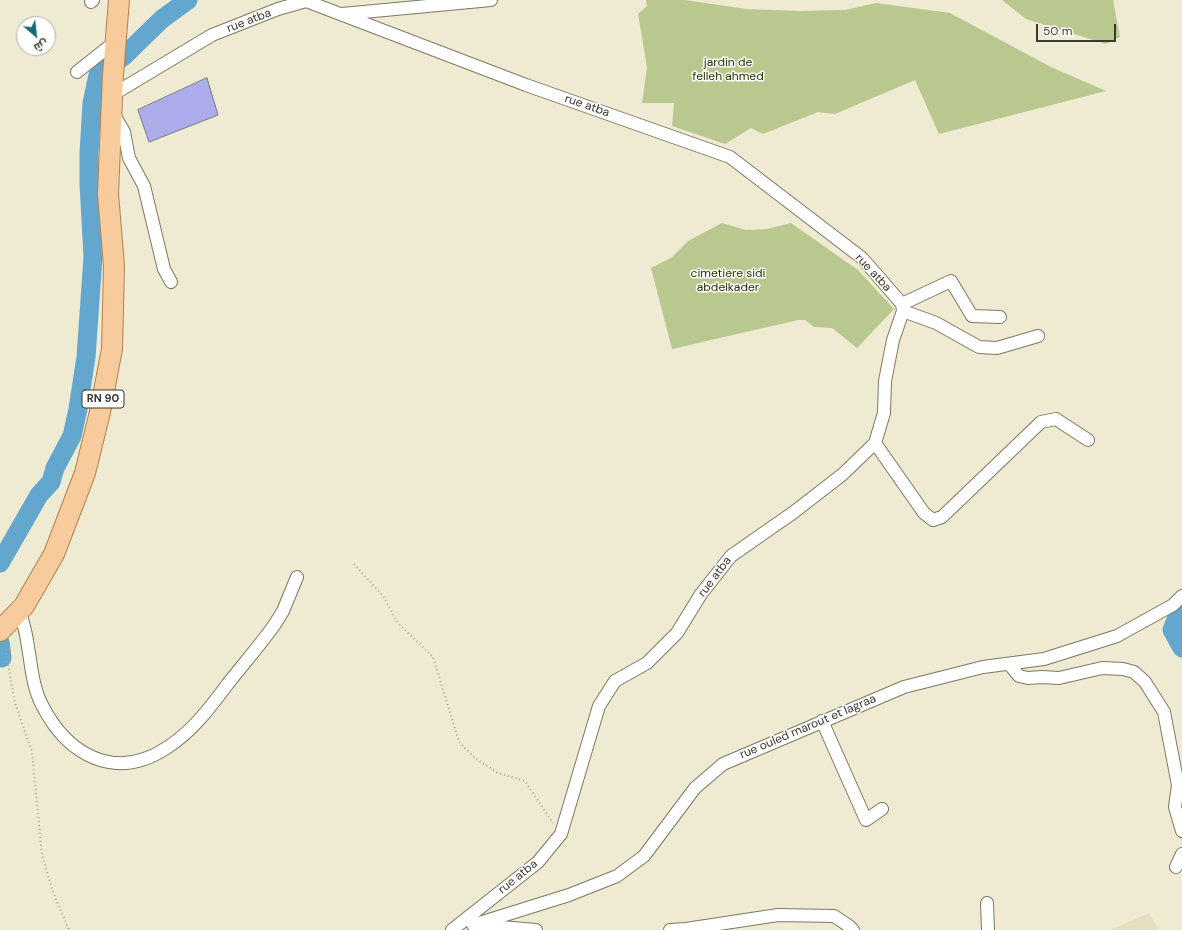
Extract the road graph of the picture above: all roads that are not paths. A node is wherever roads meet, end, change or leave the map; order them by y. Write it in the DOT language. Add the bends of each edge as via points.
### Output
graph roads {
  1 [pos="119,0"];
  2 [pos="490,0"];
  3 [pos="339,14"];
  4 [pos="115,57"];
  5 [pos="77,72"];
  6 [pos="112,102"];
  7 [pos="171,282"];
  8 [pos="902,307"];
  9 [pos="1000,317"];
  10 [pos="1038,336"];
  11 [pos="1088,440"];
  12 [pos="875,443"];
  13 [pos="297,576"];
  14 [pos="1182,596"];
  15 [pos="9,622"];
  16 [pos="1009,664"];
  17 [pos="822,721"];
  18 [pos="882,809"];
  19 [pos="1182,831"];
  20 [pos="1182,854"];
  21 [pos="1176,867"];
  22 [pos="987,903"];
  23 [pos="473,925"];
  24 [pos="452,930"];
  25 [pos="456,930"];
  26 [pos="536,930"];
  27 [pos="670,930"];
  28 [pos="853,930"];
  29 [pos="988,930"];
  1 -- 4 [label="main road, RN 90"];
  2 -- 3 [label="street"];
  3 -- 6 [label="street, rue atba" via="306,1 278,9 212,35"];
  3 -- 8 [label="street, rue atba" via="519,82 730,157 764,176 862,258"];
  4 -- 5 [label="street"];
  4 -- 6 [label="main road, RN 90"];
  6 -- 7 [label="street" via="124,132 129,158 144,186 164,269"];
  6 -- 15 [label="main road, RN 90" via="108,194 114,266 112,349 100,412 85,474 54,554 24,606"];
  8 -- 9 [label="street" via="951,281 972,316"];
  8 -- 10 [label="street" via="979,347 997,348"];
  8 -- 12 [label="street, rue atba" via="885,381 884,413"];
  11 -- 12 [label="street" via="1056,419 1041,422 942,517 933,520 924,513"];
  12 -- 24 [label="street, rue atba" via="843,474 731,556 677,633 647,663 615,681 599,706 561,834 538,862"];
  13 -- 15 [label="street" via="275,624 199,721 157,754 129,762 105,762 88,756 73,746 59,731 41,704 32,674 27,638"];
  14 -- 16 [label="street, rue ouled marout et lagraa" via="1173,605 1117,636 1044,659"];
  16 -- 17 [label="street, rue ouled marout et lagraa" via="983,667 904,687"];
  16 -- 19 [label="street" via="1019,676 1028,678 1059,678 1102,668 1134,672 1145,682 1164,712 1178,785 1175,806"];
  17 -- 18 [label="street" via="866,820"];
  17 -- 23 [label="street, rue ouled marout et lagraa" via="723,764 695,788 644,856 617,876 568,895"];
  20 -- 21 [label="street"];
  22 -- 29 [label="street"];
  23 -- 25 [label="street, rue ouled marout et lagraa"];
  23 -- 26 [label="street"];
  27 -- 28 [label="street" via="778,915 834,916"];
}
